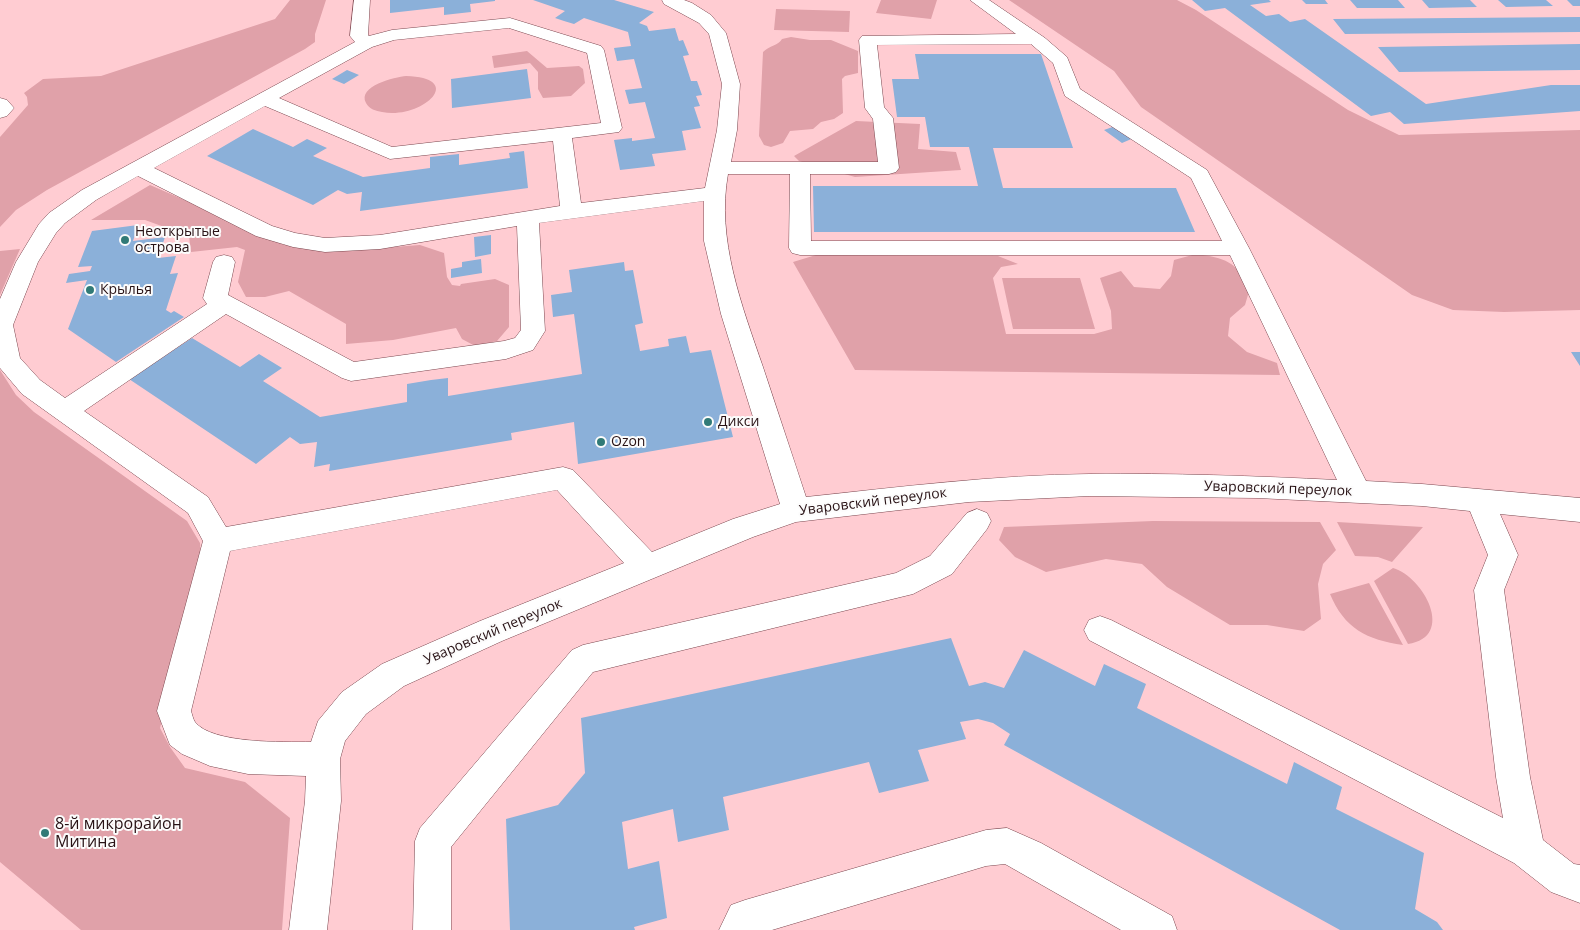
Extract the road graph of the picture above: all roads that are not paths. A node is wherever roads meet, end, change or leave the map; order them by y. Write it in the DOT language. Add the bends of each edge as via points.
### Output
graph roads {
  1 [pos="362,0"];
  2 [pos="670,0"];
  3 [pos="978,0"];
  4 [pos="1034,39"];
  5 [pos="366,43"];
  6 [pos="264,99"];
  7 [pos="0,104"];
  8 [pos="0,112"];
  9 [pos="562,134"];
  10 [pos="138,168"];
  11 [pos="719,168"];
  12 [pos="800,168"];
  13 [pos="714,193"];
  14 [pos="571,211"];
  15 [pos="528,218"];
  16 [pos="1238,248"];
  17 [pos="224,262"];
  18 [pos="225,303"];
  19 [pos="66,410"];
  20 [pos="1357,492"];
  21 [pos="1480,501"];
  22 [pos="796,510"];
  23 [pos="1580,510"];
  24 [pos="977,521"];
  25 [pos="218,541"];
  26 [pos="647,567"];
  27 [pos="1100,630"];
  28 [pos="323,759"];
  29 [pos="1527,850"];
  30 [pos="1575,888"];
  31 [pos="308,930"];
  32 [pos="432,930"];
  33 [pos="738,930"];
  34 [pos="1158,930"];
  1 -- 5 [label="street" via="359,36"];
  2 -- 11 [label="street" via="705,19 718,33 731,84 727,130"];
  3 -- 4 [label="street"];
  4 -- 12 [label="street" via="868,40 876,108 884,118 889,168"];
  4 -- 16 [label="street" via="1061,61 1072,92 1200,174"];
  5 -- 6 [label="street"];
  5 -- 9 [label="street" via="392,35 510,22 595,50 612,128"];
  6 -- 9 [label="street" via="390,153"];
  6 -- 10 [label="street"];
  7 -- 8 [label="street" via="4,108"];
  9 -- 14 [label="street"];
  10 -- 15 [label="street" via="264,231 325,245 380,242"];
  10 -- 19 [label="street" via="71,207 46,229 27,262 2,325 8,361 31,387"];
  11 -- 12 [label="street"];
  11 -- 13 [label="street"];
  12 -- 16 [label="street" via="800,248"];
  13 -- 14 [label="street"];
  13 -- 22 [label="street" via="715,241 733,314"];
  14 -- 15 [label="street"];
  15 -- 18 [label="street" via="534,331 524,344 506,350 351,372"];
  16 -- 20 [label="street"];
  17 -- 18 [label="street" via="215,298"];
  18 -- 19 [label="street"];
  19 -- 25 [label="street" via="198,505"];
  20 -- 21 [label="street, Уваровский переулок"];
  20 -- 22 [label="street, Уваровский переулок" via="1257,486 1090,485 969,491"];
  21 -- 23 [label="street, Уваровский переулок"];
  21 -- 29 [label="street" via="1503,555 1489,590 1513,777"];
  22 -- 26 [label="street, Уваровский переулок"];
  24 -- 32 [label="street" via="941,565 902,585 583,660 433,841"];
  25 -- 26 [label="street" via="563,478"];
  25 -- 28 [label="street" via="174,712 181,732 198,745 244,758"];
  26 -- 28 [label="street, Уваровский переулок" via="393,675 354,703 330,733"];
  27 -- 29 [label="street"];
  28 -- 31 [label="street, Уваровский переулок" via="323,801"];
  29 -- 30 [label="street"];
  33 -- 34 [label="street" via="745,919 986,848 1007,846"];
}
